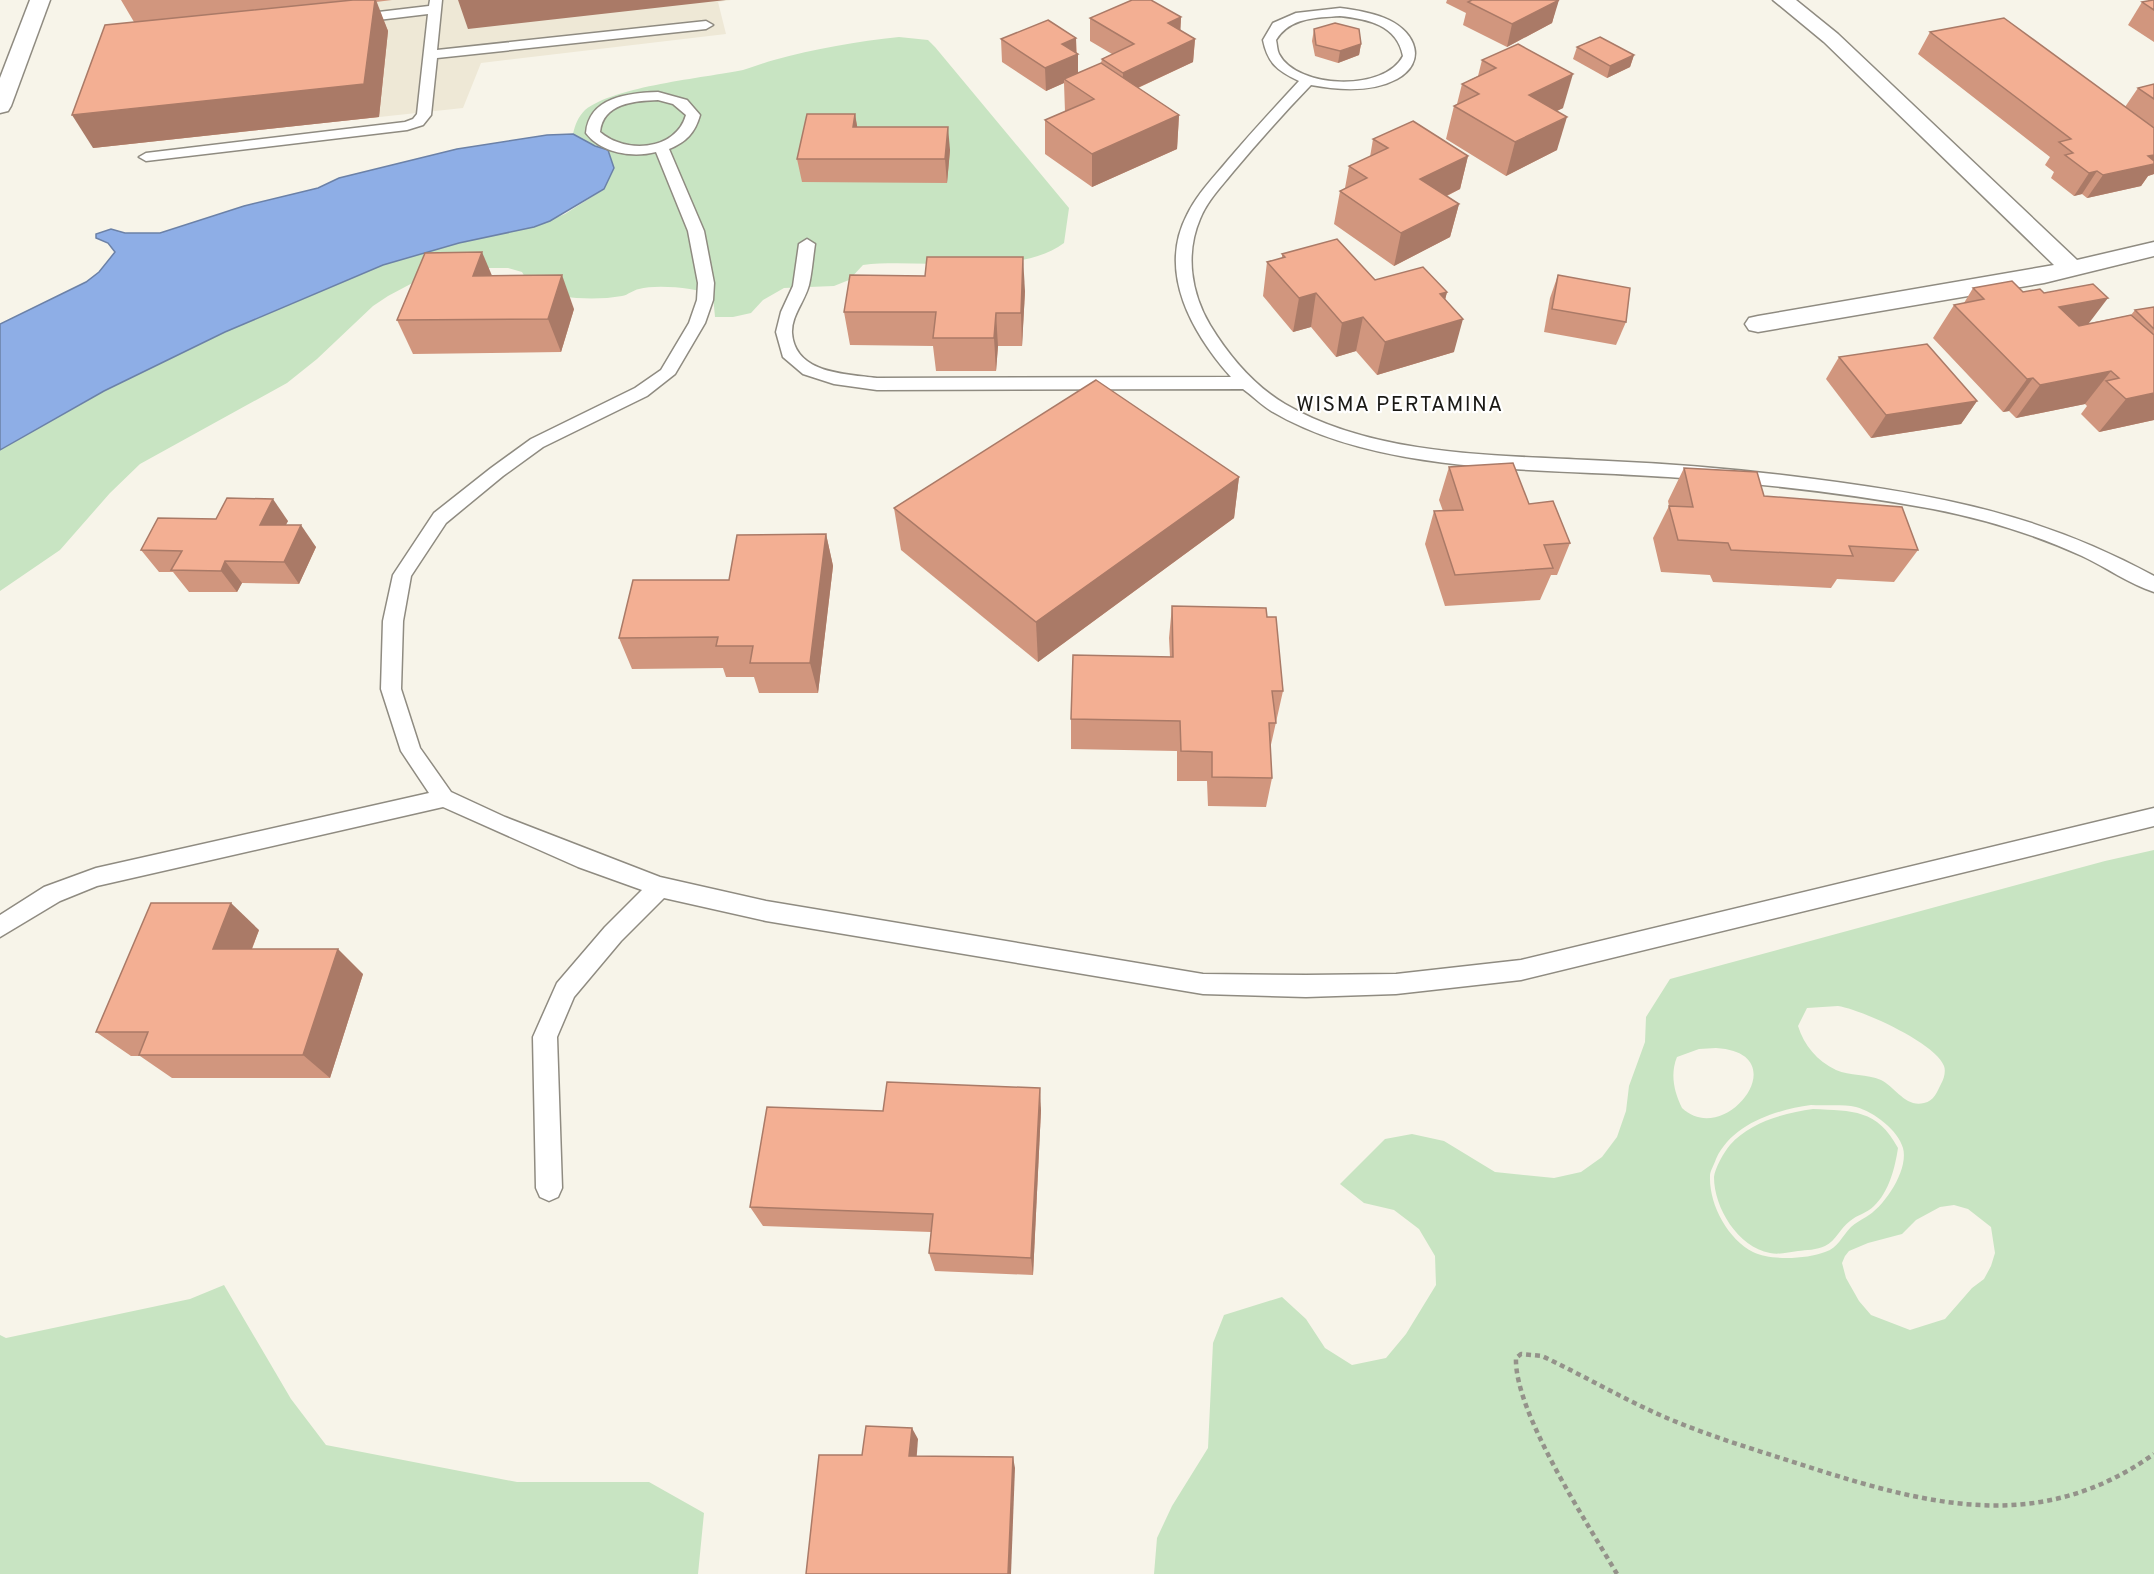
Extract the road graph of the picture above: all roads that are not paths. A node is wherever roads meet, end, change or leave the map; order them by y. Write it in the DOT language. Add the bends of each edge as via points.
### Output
graph roads {
  1 [pos="40,0"];
  2 [pos="1783,0"];
  3 [pos="436,5"];
  4 [pos="343,20"];
  5 [pos="706,25"];
  6 [pos="430,55"];
  7 [pos="1308,80"];
  8 [pos="0,106"];
  9 [pos="661,147"];
  10 [pos="146,157"];
  11 [pos="807,244"];
  12 [pos="2154,249"];
  13 [pos="2071,268"];
  14 [pos="1758,324"];
  15 [pos="1245,383"];
  16 [pos="2154,585"];
  17 [pos="444,798"];
  18 [pos="2154,817"];
  19 [pos="660,887"];
  20 [pos="0,927"];
  21 [pos="549,1188"];
  1 -- 8 [label="street"];
  2 -- 13 [label="street" via="1831,38"];
  3 -- 4 [label="lane"];
  3 -- 6 [label="lane"];
  5 -- 6 [label="lane"];
  6 -- 10 [label="lane" via="424,115 413,124"];
  7 -- 7 [label="lane" via="1284,69 1268,47 1279,26 1299,16 1340,12 1368,17 1392,27 1410,49 1401,71 1381,81 1337,86"];
  7 -- 15 [label="lane" via="1265,124 1208,193 1192,220 1185,245 1181,270 1186,293 1201,324"];
  9 -- 9 [label="lane" via="612,147 593,133 594,120 605,108 624,100 658,96 678,100 690,109 693,121 685,134"];
  9 -- 17 [label="lane" via="696,231 706,283 697,323 667,374 641,392 537,443 497,471 440,518 402,575 393,621 391,689 411,751"];
  11 -- 15 [label="lane" via="801,286 784,332 791,357 808,370 877,384"];
  12 -- 13 [label="street"];
  13 -- 14 [label="street"];
  15 -- 16 [label="lane" via="1295,417 1406,451 1760,479 1932,502 2067,542"];
  17 -- 19 [label="lane" via="586,860"];
  17 -- 20 [label="lane" via="96,876 52,894"];
  18 -- 19 [label="lane" via="1521,970 1396,984 1203,984 766,911"];
  19 -- 21 [label="lane" via="565,990 545,1037"];
}
